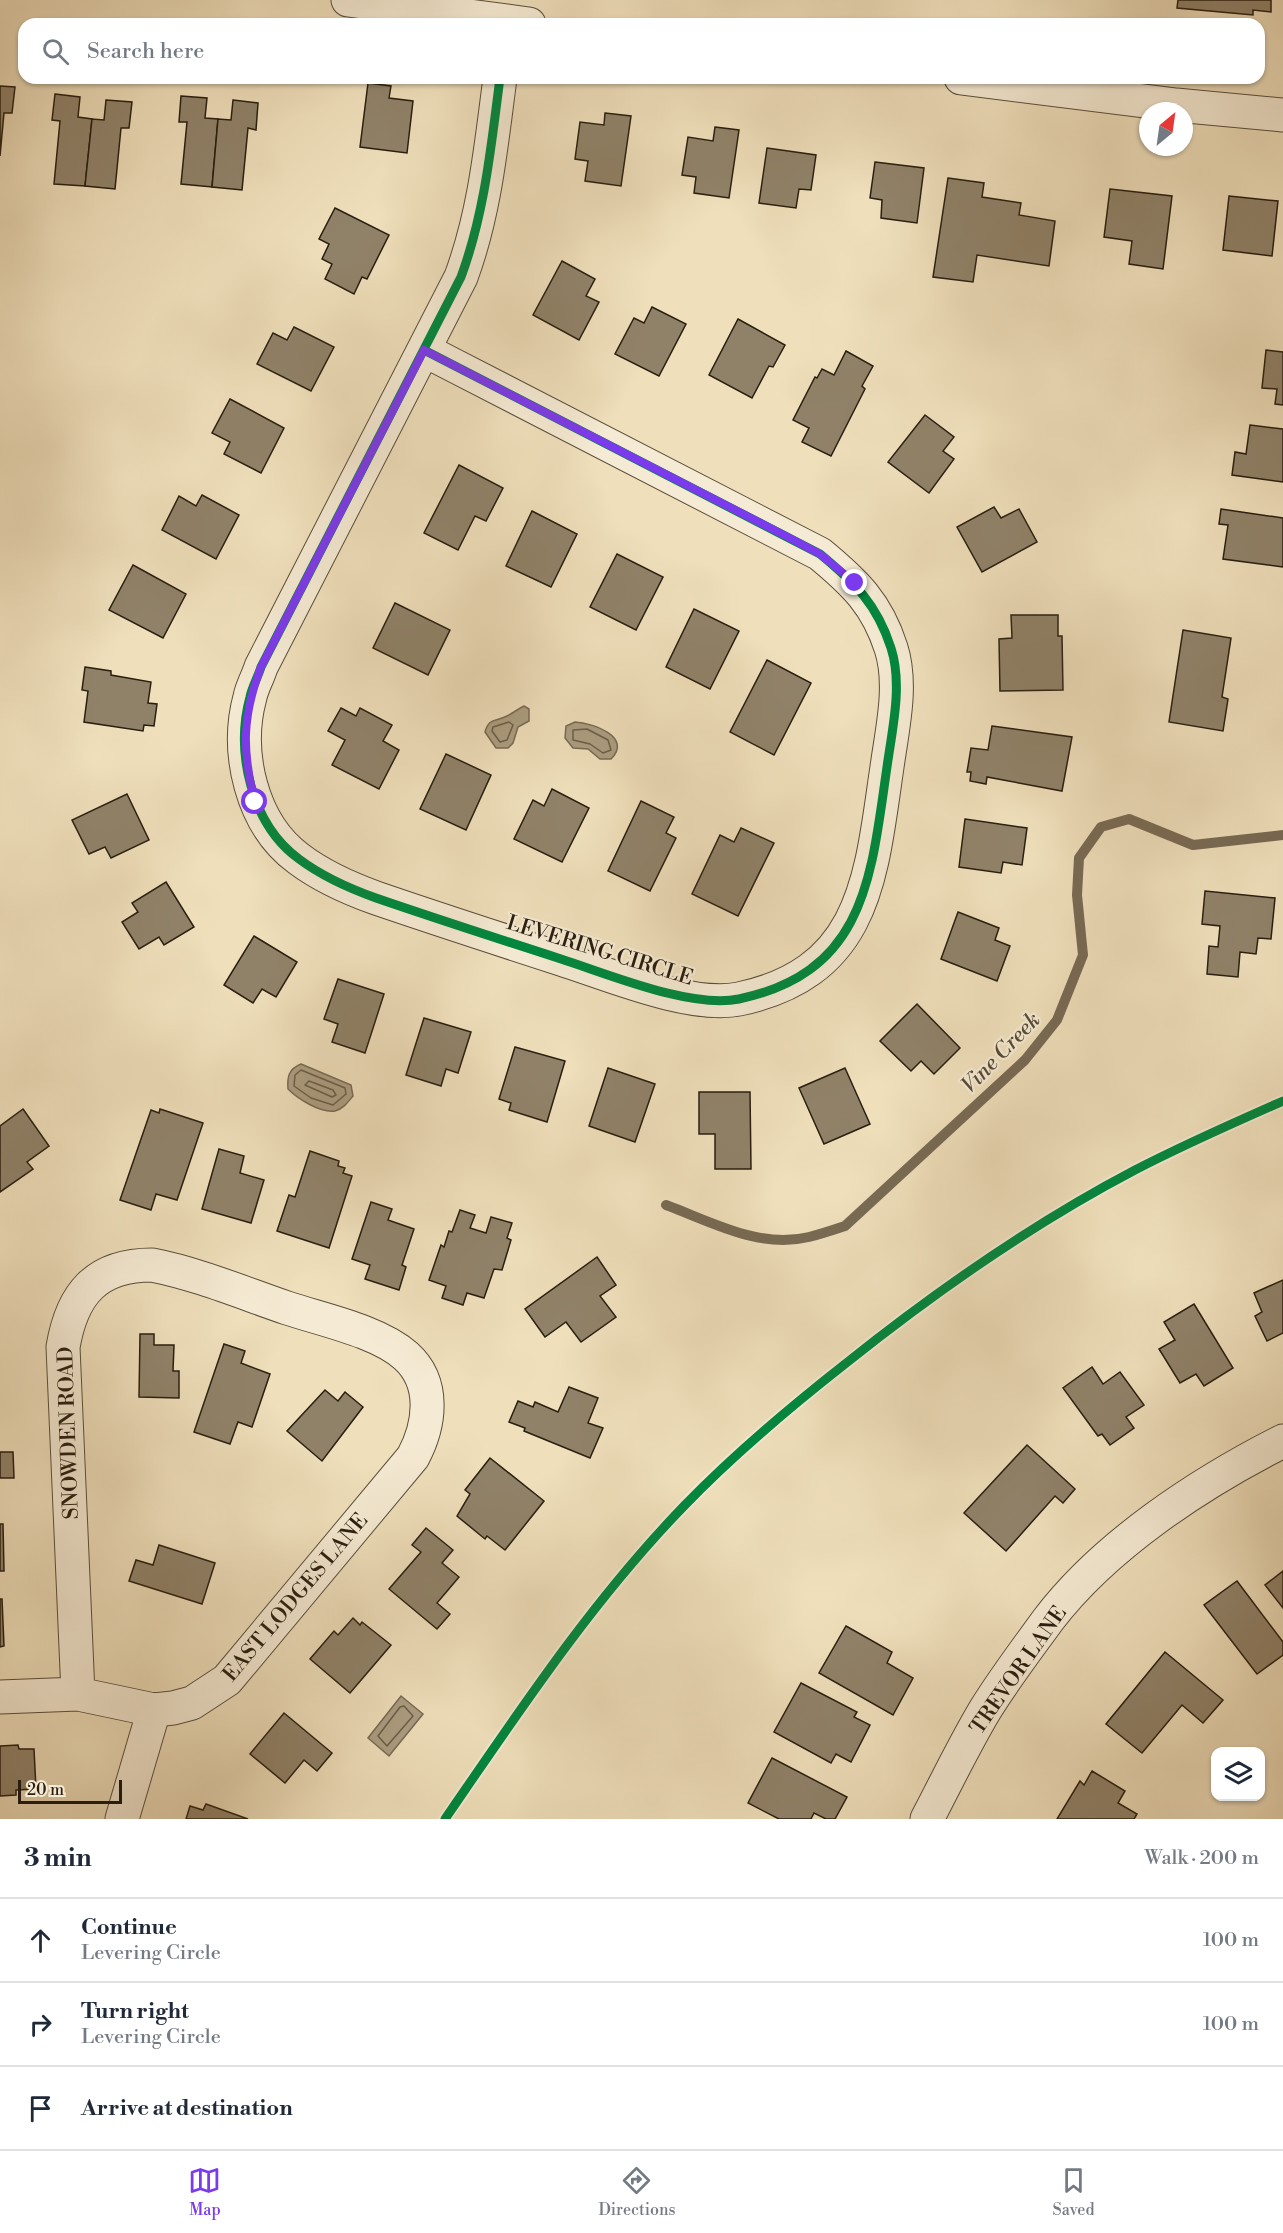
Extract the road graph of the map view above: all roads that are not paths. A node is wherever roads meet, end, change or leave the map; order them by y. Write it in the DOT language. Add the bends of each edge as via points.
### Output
graph roads {
  1 [pos="348,0"];
  2 [pos="383,2"];
  3 [pos="483,18"];
  4 [pos="499,84"];
  5 [pos="1009,84"];
  6 [pos="1283,115"];
  7 [pos="424,350"];
  8 [pos="419,1372"];
  9 [pos="1283,1441"];
  10 [pos="78,1694"];
  11 [pos="0,1697"];
  12 [pos="154,1710"];
  13 [pos="122,1819"];
  14 [pos="927,1819"];
  1 -- 2 [label="street"];
  2 -- 3 [label="street"];
  4 -- 7 [label="street, LEVERING CIRCLE" via="485,198 476,237 461,277"];
  5 -- 6 [label="street"];
  7 -- 7 [label="street, LEVERING CIRCLE" via="261,667 250,698 246,766 255,802 273,834 297,858 335,882 676,994 708,1000 738,999 800,976 827,956 847,930 863,899 872,868 896,683 892,650 878,616 855,583 820,554"];
  8 -- 10 [label="street, SNOWDEN ROAD" via="406,1356 372,1337 169,1268 134,1265 116,1269 99,1277 84,1291 74,1308 63,1347"];
  8 -- 12 [label="street, EAST LODGES LANE" via="428,1416 413,1457 227,1680 192,1702"];
  9 -- 14 [label="street, TREVOR LANE" via="1237,1464 1169,1510 1078,1588 1050,1618 986,1709"];
  10 -- 11 [label="street, EAST LODGES LANE"];
  10 -- 12 [label="street, EAST LODGES LANE"];
  12 -- 13 [label="street"];
}
